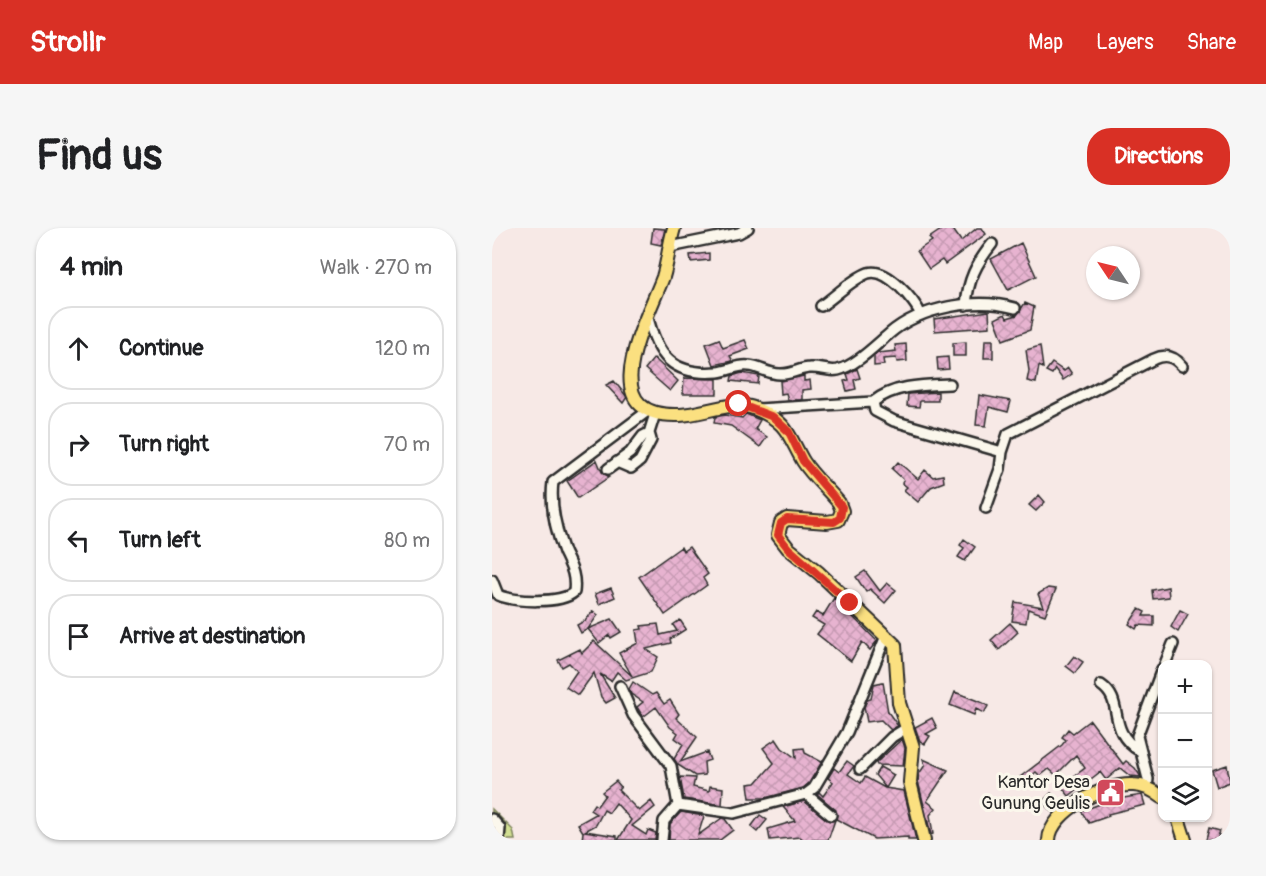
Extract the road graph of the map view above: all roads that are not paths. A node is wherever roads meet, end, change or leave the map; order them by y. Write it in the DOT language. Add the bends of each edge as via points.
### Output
graph roads {
  1 [pos="674,228"];
  2 [pos="748,228"];
  3 [pos="992,244"];
  4 [pos="670,247"];
  5 [pos="966,305"];
  6 [pos="821,306"];
  7 [pos="1014,308"];
  8 [pos="647,314"];
  9 [pos="921,315"];
  10 [pos="1182,366"];
  11 [pos="950,384"];
  12 [pos="873,402"];
  13 [pos="758,409"];
  14 [pos="652,412"];
  15 [pos="649,433"];
  16 [pos="635,445"];
  17 [pos="1002,452"];
  18 [pos="640,461"];
  19 [pos="617,462"];
  20 [pos="608,469"];
  21 [pos="986,508"];
  22 [pos="492,580"];
  23 [pos="886,636"];
  24 [pos="1173,644"];
  25 [pos="1167,660"];
  26 [pos="1158,679"];
  27 [pos="1101,685"];
  28 [pos="620,686"];
  29 [pos="908,727"];
  30 [pos="1140,751"];
  31 [pos="860,770"];
  32 [pos="1148,788"];
  33 [pos="806,794"];
  34 [pos="1158,794"];
  35 [pos="678,805"];
  36 [pos="831,815"];
  37 [pos="492,819"];
  38 [pos="1179,822"];
  39 [pos="499,840"];
  40 [pos="662,840"];
  41 [pos="924,840"];
  42 [pos="1049,840"];
  43 [pos="1185,840"];
  1 -- 4 [label="main road"];
  2 -- 4 [label="street"];
  3 -- 5 [label="street" via="973,271"];
  4 -- 8 [label="main road"];
  5 -- 7 [label="street"];
  5 -- 9 [label="street"];
  6 -- 9 [label="street" via="875,272 906,293"];
  8 -- 9 [label="street" via="652,337 671,364 716,372 749,366 782,375 809,368 838,370 874,349 900,325"];
  8 -- 14 [label="main road" via="629,383 635,398"];
  10 -- 17 [label="street" via="1162,355 1017,429 1005,439"];
  11 -- 12 [label="street" via="906,388"];
  12 -- 13 [label="street"];
  12 -- 17 [label="street" via="875,411 894,421"];
  13 -- 14 [label="main road" via="739,404 684,415"];
  13 -- 23 [label="main road" via="789,432 803,461 836,498 842,511 834,522 787,519 778,530 780,540"];
  14 -- 15 [label="street"];
  14 -- 22 [label="street" via="553,482 552,505 563,549 576,576 574,592 563,598 509,599 498,595"];
  15 -- 16 [label="street"];
  15 -- 18 [label="street" via="651,440"];
  16 -- 18 [label="street"];
  16 -- 19 [label="street"];
  17 -- 21 [label="street"];
  18 -- 19 [label="street" via="631,468"];
  19 -- 20 [label="street"];
  23 -- 29 [label="main road" via="896,648 899,703"];
  23 -- 33 [label="street" via="847,732 822,778"];
  24 -- 25 [label="street"];
  26 -- 30 [label="street" via="1138,730"];
  27 -- 30 [label="street" via="1113,696 1117,725 1128,743"];
  28 -- 35 [label="street" via="633,715 671,766"];
  29 -- 31 [label="street" via="892,737"];
  29 -- 41 [label="main road" via="912,747 910,782"];
  30 -- 32 [label="street"];
  32 -- 34 [label="main road"];
  32 -- 42 [label="main road" via="1133,784 1116,786 1092,795 1059,817 1050,829"];
  33 -- 35 [label="street" via="734,813"];
  33 -- 36 [label="street"];
  35 -- 40 [label="street" via="664,821"];
  37 -- 39 [label="street" via="500,828"];
  38 -- 43 [label="main road"];
}
